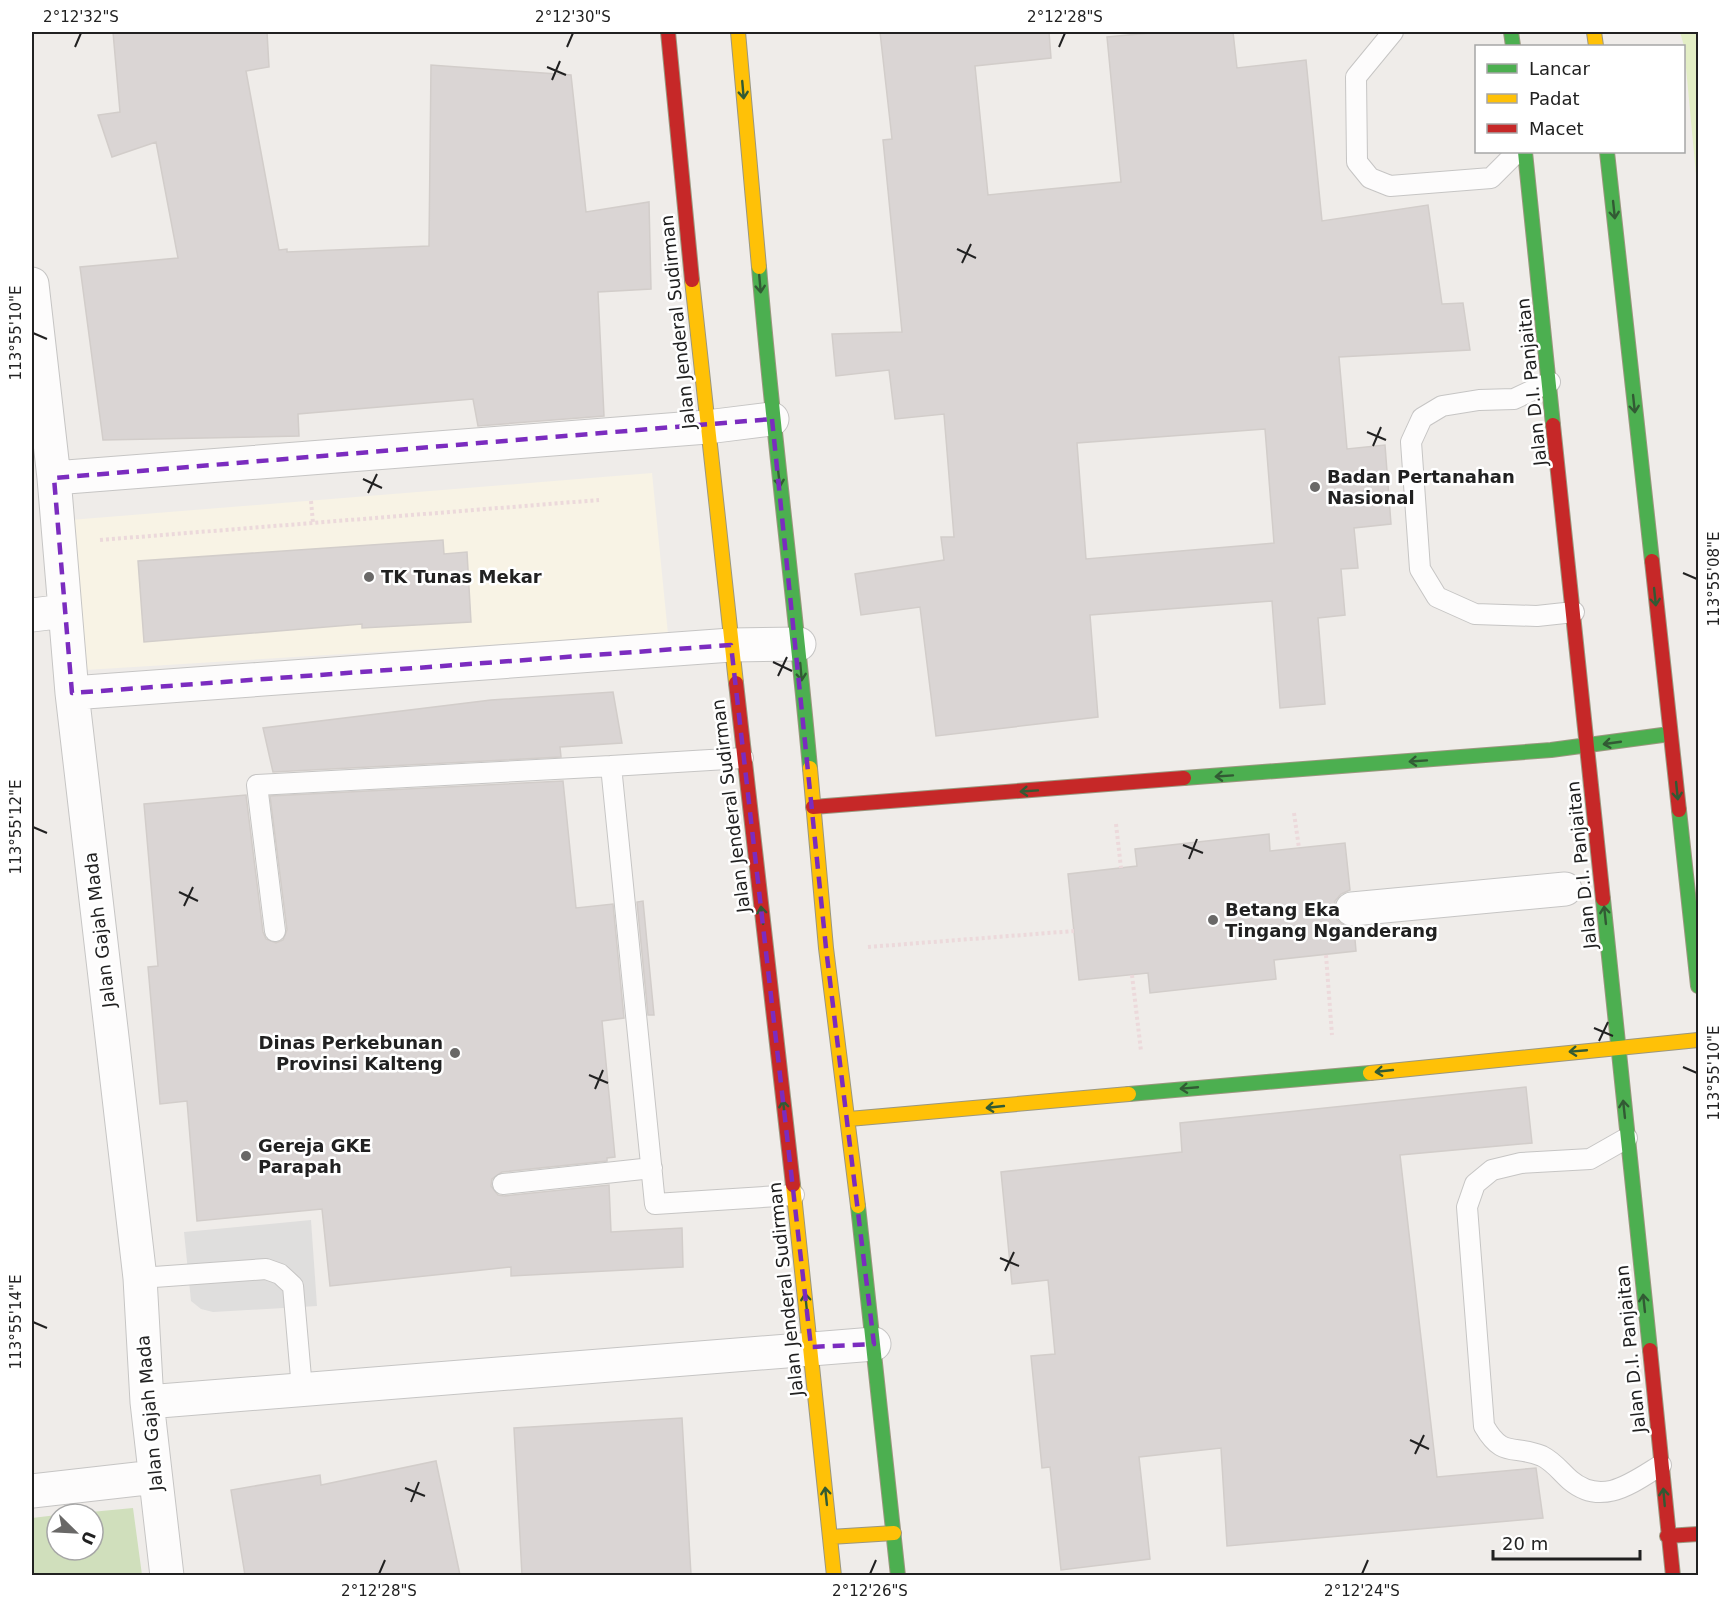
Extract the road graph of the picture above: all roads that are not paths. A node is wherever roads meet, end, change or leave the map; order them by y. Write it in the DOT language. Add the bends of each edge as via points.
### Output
graph roads {
  1 [pos="668,32"];
  2 [pos="738,32"];
  3 [pos="1393,32"];
  4 [pos="1516,153"];
  5 [pos="1525,153"];
  6 [pos="1607,153"];
  7 [pos="32,284"];
  8 [pos="1550,382"];
  9 [pos="772,419"];
  10 [pos="707,427"];
  11 [pos="54,478"];
  12 [pos="65,611"];
  13 [pos="1574,612"];
  14 [pos="32,615"];
  15 [pos="799,644"];
  16 [pos="731,645"];
  17 [pos="72,693"];
  18 [pos="1670,734"];
  19 [pos="1588,747"];
  20 [pos="743,758"];
  21 [pos="611,766"];
  22 [pos="813,807"];
  23 [pos="1565,890"];
  24 [pos="1352,909"];
  25 [pos="275,931"];
  26 [pos="1698,986"];
  27 [pos="1698,1040"];
  28 [pos="1618,1048"];
  29 [pos="849,1119"];
  30 [pos="1628,1138"];
  31 [pos="652,1168"];
  32 [pos="503,1184"];
  33 [pos="794,1195"];
  34 [pos="140,1278"];
  35 [pos="874,1344"];
  36 [pos="811,1347"];
  37 [pos="302,1389"];
  38 [pos="147,1402"];
  39 [pos="1661,1465"];
  40 [pos="155,1476"];
  41 [pos="32,1491"];
  42 [pos="894,1533"];
  43 [pos="1698,1534"];
  44 [pos="1667,1536"];
  45 [pos="830,1538"];
  46 [pos="166,1575"];
  47 [pos="834,1575"];
  48 [pos="898,1575"];
  49 [pos="1673,1575"];
  1 -- 10 [label="street, Jalan Jenderal Sudirman"];
  2 -- 9 [label="street, one-way"];
  3 -- 4 [label="lane" via="1356,77 1357,162 1370,178 1390,186 1491,178"];
  5 -- 8 [label="street, Jalan D.I. Panjaitan"];
  6 -- 18 [label="street, one-way"];
  7 -- 11 [label="street, Jalan Gajah Mada"];
  8 -- 13 [label="street, Jalan D.I. Panjaitan"];
  8 -- 13 [label="lane" via="1514,399 1442,406 1422,418 1411,442 1420,568 1437,597 1475,614 1537,616"];
  9 -- 10 [label="street"];
  9 -- 15 [label="street, one-way"];
  10 -- 11 [label="street"];
  10 -- 16 [label="street, Jalan Jenderal Sudirman"];
  11 -- 12 [label="street, Jalan Gajah Mada"];
  12 -- 14 [label="street"];
  12 -- 17 [label="street, Jalan Gajah Mada"];
  13 -- 19 [label="street, Jalan D.I. Panjaitan"];
  15 -- 16 [label="street"];
  15 -- 22 [label="street, one-way"];
  16 -- 17 [label="street"];
  16 -- 20 [label="street, Jalan Jenderal Sudirman"];
  17 -- 34 [label="street, Jalan Gajah Mada"];
  18 -- 19 [label="street, one-way"];
  18 -- 26 [label="street, one-way"];
  19 -- 22 [label="street, one-way"];
  28 -- 19 [label="street, Jalan D.I. Panjaitan, one-way"];
  20 -- 21 [label="lane"];
  33 -- 20 [label="street, Jalan Jenderal Sudirman, one-way"];
  21 -- 25 [label="lane" via="257,785"];
  21 -- 31 [label="lane"];
  22 -- 29 [label="street" via="826,948"];
  23 -- 24 [label="street"];
  27 -- 28 [label="street"];
  28 -- 29 [label="street, one-way"];
  30 -- 28 [label="street, Jalan D.I. Panjaitan, one-way"];
  29 -- 35 [label="street"];
  39 -- 30 [label="street, Jalan D.I. Panjaitan, one-way"];
  30 -- 39 [label="lane" via="1590,1159 1521,1163 1492,1170 1475,1184 1467,1207 1484,1426 1493,1442 1541,1456 1589,1491 1621,1490"];
  31 -- 32 [label="lane"];
  31 -- 33 [label="lane" via="656,1204"];
  36 -- 33 [label="street, Jalan Jenderal Sudirman, one-way"];
  34 -- 37 [label="lane" via="266,1269 280,1274 292,1286"];
  34 -- 38 [label="street, Jalan Gajah Mada"];
  35 -- 36 [label="street"];
  35 -- 42 [label="street"];
  36 -- 37 [label="street"];
  45 -- 36 [label="street, Jalan Jenderal Sudirman, one-way"];
  37 -- 38 [label="street"];
  38 -- 40 [label="street, Jalan Gajah Mada"];
  44 -- 39 [label="street, Jalan D.I. Panjaitan, one-way"];
  40 -- 41 [label="street"];
  40 -- 46 [label="street, Jalan Gajah Mada"];
  42 -- 45 [label="street"];
  42 -- 48 [label="street"];
  43 -- 44 [label="street"];
  44 -- 49 [label="street, Jalan D.I. Panjaitan"];
  45 -- 47 [label="street, Jalan Jenderal Sudirman"];
}
